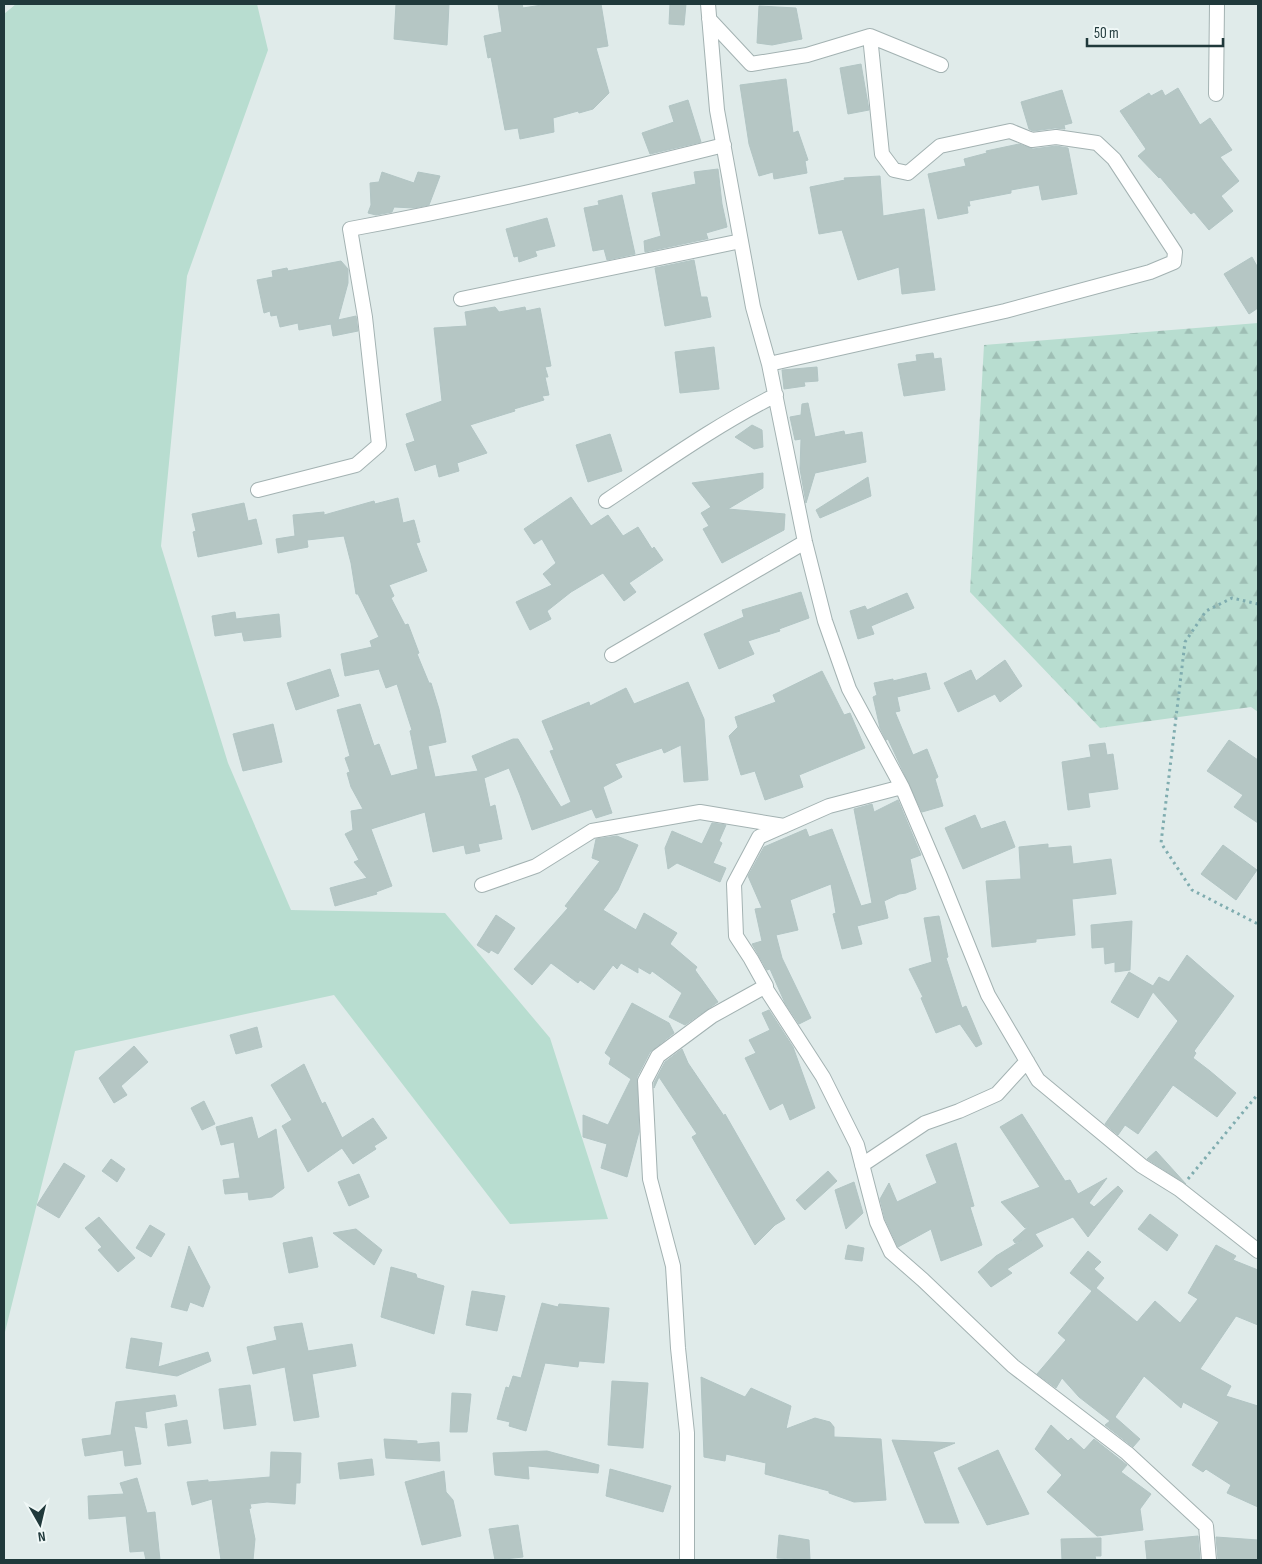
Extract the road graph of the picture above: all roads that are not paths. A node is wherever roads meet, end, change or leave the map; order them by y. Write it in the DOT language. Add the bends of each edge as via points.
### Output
graph roads {
  1 [pos="708,4"];
  2 [pos="1217,4"];
  3 [pos="709,19"];
  4 [pos="870,36"];
  5 [pos="941,65"];
  6 [pos="1216,94"];
  7 [pos="724,145"];
  8 [pos="741,241"];
  9 [pos="461,299"];
  10 [pos="769,364"];
  11 [pos="776,395"];
  12 [pos="258,490"];
  13 [pos="606,501"];
  14 [pos="805,542"];
  15 [pos="612,654"];
  16 [pos="902,787"];
  17 [pos="785,826"];
  18 [pos="482,885"];
  19 [pos="766,986"];
  20 [pos="1027,1061"];
  21 [pos="862,1165"];
  22 [pos="1258,1251"];
  23 [pos="687,1560"];
  24 [pos="1209,1560"];
  1 -- 3 [label="street"];
  2 -- 6 [label="street"];
  3 -- 4 [label="street" via="751,64 807,55"];
  3 -- 7 [label="street" via="717,110"];
  4 -- 5 [label="street"];
  4 -- 10 [label="street" via="882,154 894,170 908,173 940,146 1010,131 1032,140 1056,137 1097,143 1114,159 1175,252 1174,262 1150,272 1005,311"];
  7 -- 8 [label="street"];
  7 -- 12 [label="street" via="445,212 350,229 365,317 379,445 356,465"];
  8 -- 9 [label="street"];
  8 -- 10 [label="street" via="753,308"];
  10 -- 11 [label="street"];
  11 -- 13 [label="street" via="750,408"];
  11 -- 14 [label="street"];
  14 -- 15 [label="street"];
  14 -- 16 [label="street" via="826,622 849,689"];
  16 -- 17 [label="street" via="830,806"];
  16 -- 20 [label="street" via="988,996"];
  17 -- 18 [label="street" via="700,812 592,831 536,866"];
  17 -- 19 [label="street" via="759,837 734,884 736,936"];
  19 -- 21 [label="street" via="823,1077 857,1145"];
  19 -- 23 [label="street" via="712,1016 658,1056 645,1081 650,1180 674,1266 687,1433"];
  20 -- 21 [label="street" via="996,1094 925,1123"];
  20 -- 22 [label="street" via="1038,1080 1142,1166 1179,1189"];
  21 -- 24 [label="street" via="877,1222 891,1252 1013,1366 1127,1453 1206,1526"];
}
